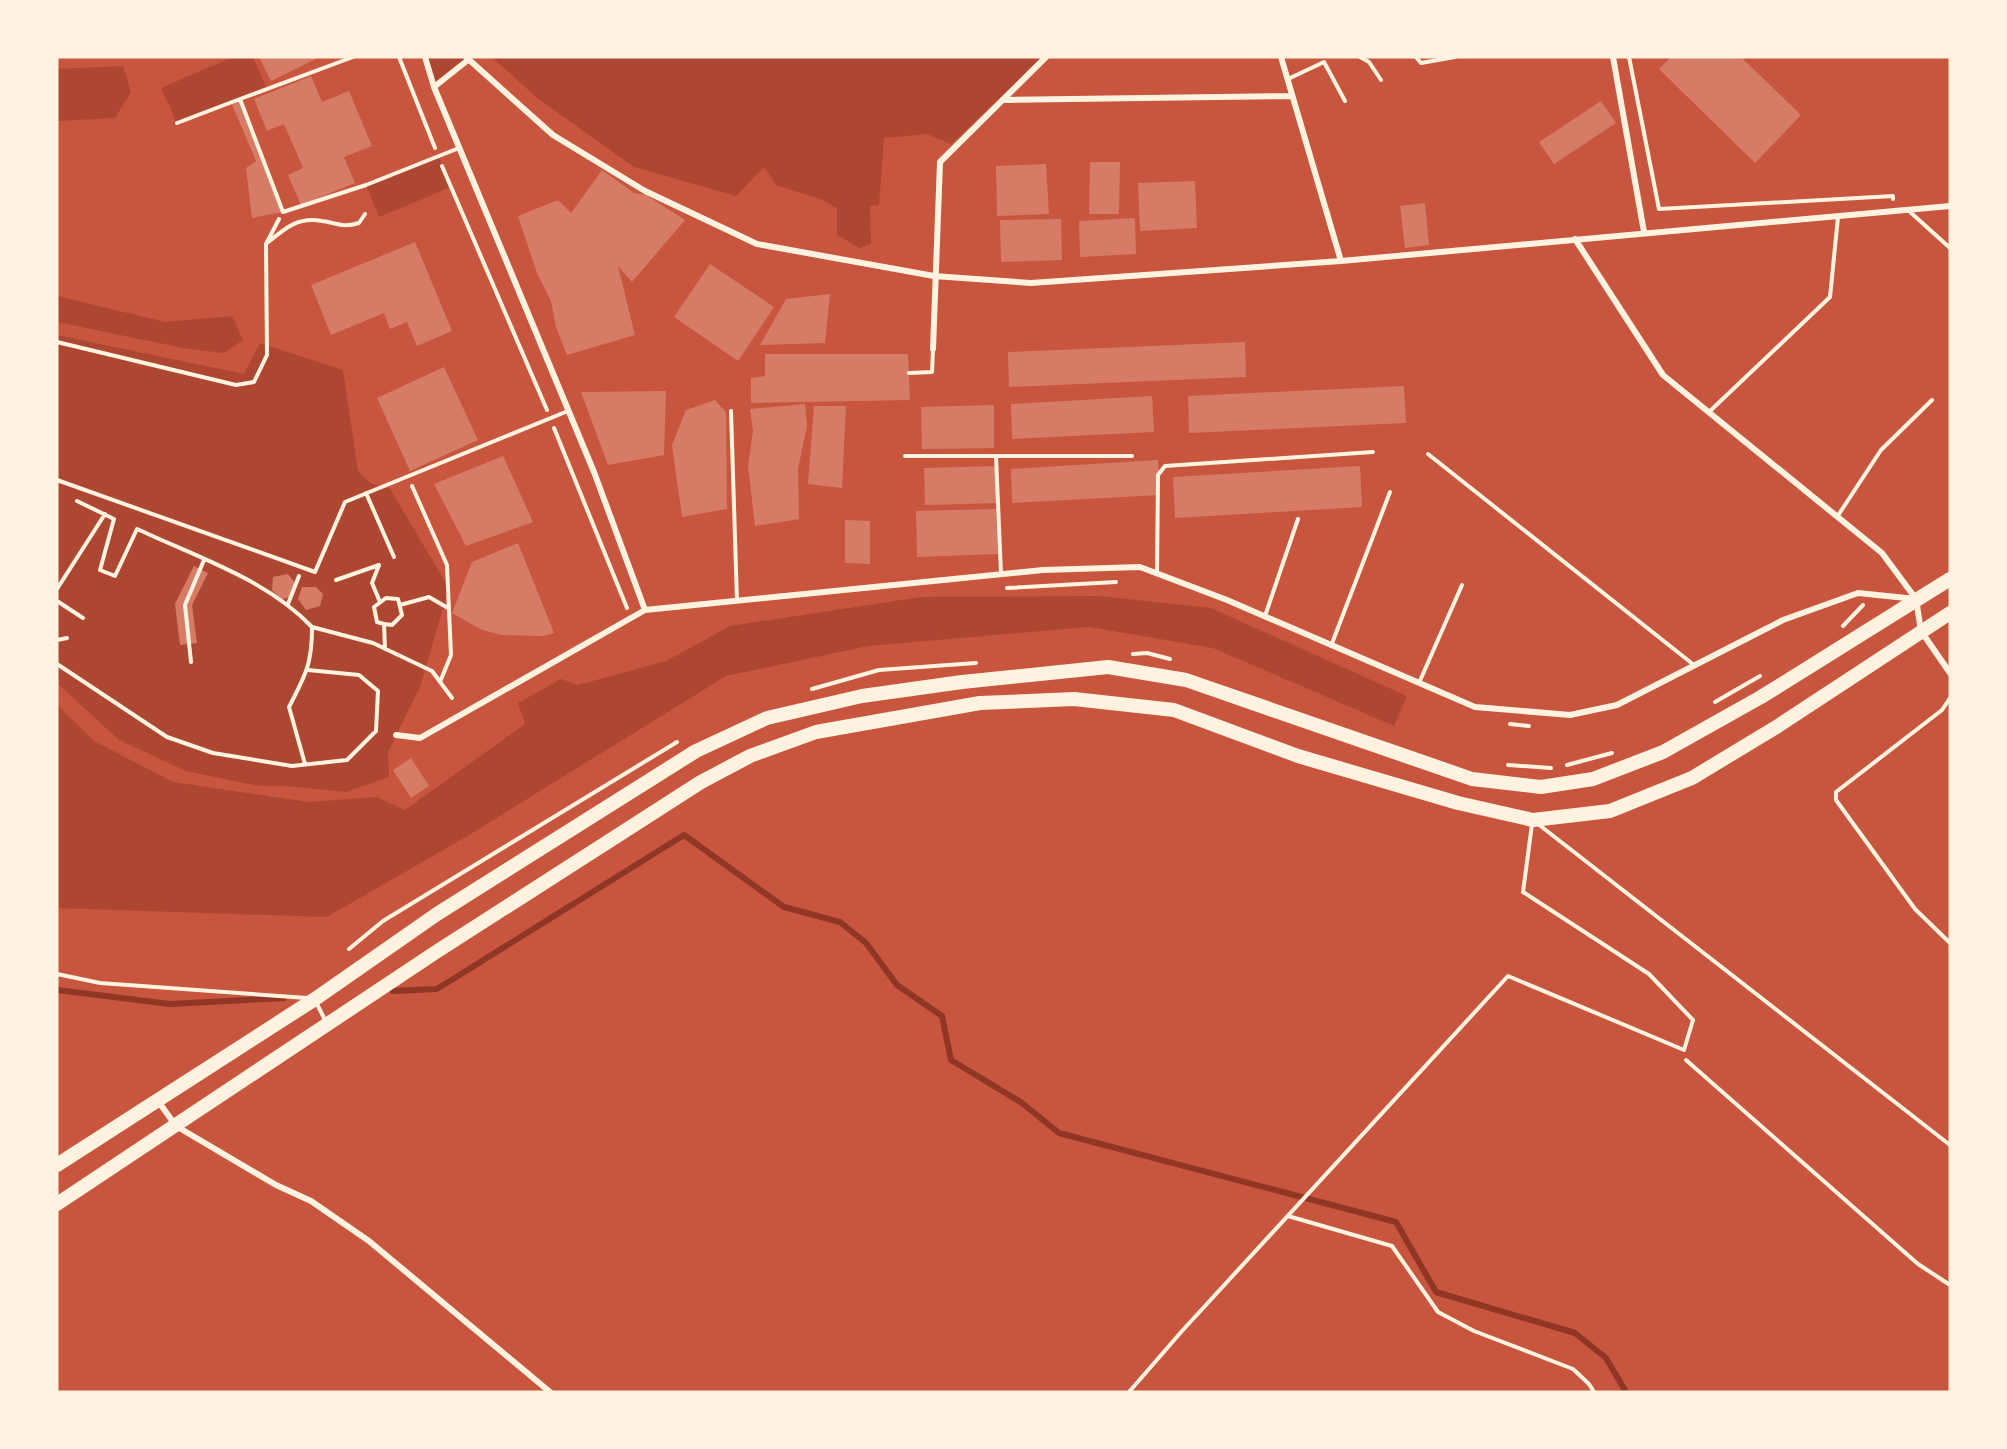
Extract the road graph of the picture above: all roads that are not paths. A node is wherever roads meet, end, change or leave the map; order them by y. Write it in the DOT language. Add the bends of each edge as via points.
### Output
graph roads {
  1 [pos="352,57"];
  2 [pos="425,57"];
  3 [pos="1046,57"];
  4 [pos="1281,57"];
  5 [pos="1613,57"];
  6 [pos="467,58"];
  7 [pos="1288,78"];
  8 [pos="434,87"];
  9 [pos="1292,96"];
  10 [pos="240,99"];
  11 [pos="1004,100"];
  12 [pos="1345,101"];
  13 [pos="177,123"];
  14 [pos="459,148"];
  15 [pos="1950,207"];
  16 [pos="1908,211"];
  17 [pos="1838,217"];
  18 [pos="1644,232"];
  19 [pos="1575,239"];
  20 [pos="1950,248"];
  21 [pos="1341,261"];
  22 [pos="934,276"];
  23 [pos="933,349"];
  24 [pos="909,373"];
  25 [pos="1932,400"];
  26 [pos="569,411"];
  27 [pos="731,411"];
  28 [pos="1709,412"];
  29 [pos="1373,452"];
  30 [pos="1428,454"];
  31 [pos="905,456"];
  32 [pos="996,456"];
  33 [pos="1132,456"];
  34 [pos="57,480"];
  35 [pos="1390,492"];
  36 [pos="366,493"];
  37 [pos="1838,517"];
  38 [pos="1298,519"];
  39 [pos="394,557"];
  40 [pos="1001,574"];
  41 [pos="1157,574"];
  42 [pos="1950,579"];
  43 [pos="1462,585"];
  44 [pos="1916,599"];
  45 [pos="737,601"];
  46 [pos="645,610"];
  47 [pos="1950,613"];
  48 [pos="1265,617"];
  49 [pos="1920,631"];
  50 [pos="1331,646"];
  51 [pos="1694,665"];
  52 [pos="1950,674"];
  53 [pos="1418,683"];
  54 [pos="1950,698"];
  55 [pos="396,735"];
  56 [pos="1533,820"];
  57 [pos="1950,943"];
  58 [pos="57,974"];
  59 [pos="315,999"];
  60 [pos="328,1025"];
  61 [pos="158,1100"];
  62 [pos="177,1126"];
  63 [pos="1950,1145"];
  64 [pos="57,1165"];
  65 [pos="57,1204"];
  66 [pos="1288,1216"];
  67 [pos="550,1392"];
  68 [pos="1129,1392"];
  69 [pos="1594,1392"];
  1 -- 10 [label="lane"];
  2 -- 8 [label="street"];
  3 -- 11 [label="street"];
  4 -- 7 [label="street"];
  5 -- 18 [label="street"];
  6 -- 8 [label="street"];
  6 -- 22 [label="street" via="553,135 645,191 757,244"];
  7 -- 9 [label="street"];
  7 -- 12 [label="lane" via="1324,62"];
  8 -- 14 [label="street"];
  9 -- 11 [label="street"];
  9 -- 21 [label="street"];
  10 -- 13 [label="lane"];
  10 -- 14 [label="lane" via="283,212"];
  11 -- 22 [label="street" via="940,162"];
  14 -- 26 [label="street"];
  15 -- 16 [label="street"];
  16 -- 17 [label="street"];
  16 -- 20 [label="lane"];
  17 -- 18 [label="street"];
  17 -- 28 [label="lane" via="1830,297"];
  18 -- 19 [label="street"];
  19 -- 21 [label="street"];
  19 -- 28 [label="street" via="1663,375"];
  21 -- 22 [label="street" via="1031,284"];
  22 -- 23 [label="street"];
  23 -- 24 [label="lane" via="933,372"];
  25 -- 37 [label="lane" via="1881,450"];
  26 -- 36 [label="lane"];
  26 -- 46 [label="street"];
  27 -- 45 [label="lane"];
  28 -- 37 [label="street"];
  29 -- 41 [label="lane" via="1165,466 1158,475"];
  30 -- 51 [label="lane"];
  31 -- 32 [label="lane"];
  32 -- 33 [label="lane"];
  32 -- 40 [label="lane"];
  34 -- 36 [label="lane" via="315,572 343,504"];
  35 -- 50 [label="lane"];
  36 -- 39 [label="lane"];
  37 -- 44 [label="street" via="1882,553"];
  38 -- 48 [label="lane"];
  40 -- 41 [label="street" via="1140,567"];
  40 -- 45 [label="street"];
  41 -- 48 [label="street"];
  42 -- 44 [label="main road"];
  43 -- 53 [label="lane"];
  44 -- 49 [label="street"];
  44 -- 51 [label="street" via="1858,593 1783,620"];
  44 -- 59 [label="main road" via="1761,697 1663,752 1593,779 1541,787 1472,779 1186,680 1108,668 895,691 767,718 686,758 437,914"];
  45 -- 46 [label="street"];
  46 -- 55 [label="street" via="420,738"];
  47 -- 49 [label="main road"];
  48 -- 50 [label="street"];
  49 -- 52 [label="street"];
  49 -- 56 [label="main road" via="1692,778 1610,811"];
  50 -- 53 [label="street"];
  51 -- 53 [label="street" via="1617,705 1570,715 1475,707"];
  54 -- 57 [label="lane" via="1942,710 1836,792 1836,800 1915,909"];
  56 -- 60 [label="main road" via="1458,803 1298,756 1174,710 1074,699 980,704 901,716 816,732 750,756 701,782"];
  56 -- 63 [label="lane"];
  56 -- 66 [label="lane" via="1523,892 1648,974 1693,1020 1684,1050 1508,976"];
  58 -- 59 [label="lane" via="100,983"];
  59 -- 60 [label="lane"];
  59 -- 61 [label="main road"];
  60 -- 62 [label="main road"];
  61 -- 62 [label="street"];
  61 -- 64 [label="main road"];
  62 -- 65 [label="main road"];
  62 -- 67 [label="street" via="276,1185 311,1201 369,1241"];
  66 -- 68 [label="lane"];
  66 -- 69 [label="lane" via="1392,1246 1438,1312 1474,1331 1573,1369"];
}
